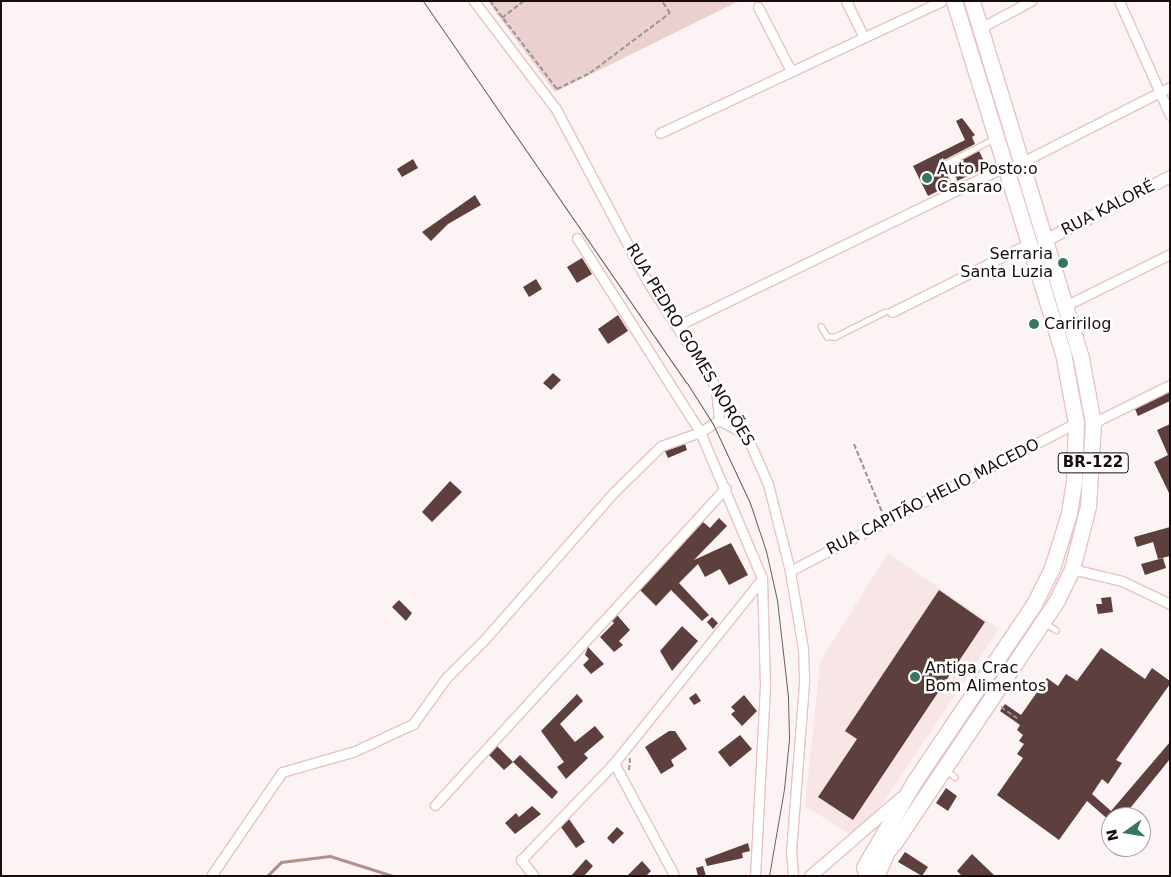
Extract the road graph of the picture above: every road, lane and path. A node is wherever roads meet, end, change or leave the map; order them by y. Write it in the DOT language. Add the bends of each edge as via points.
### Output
graph roads {
  1 [pos="474,1"];
  2 [pos="490,1"];
  3 [pos="524,1"];
  4 [pos="662,1"];
  5 [pos="846,1"];
  6 [pos="942,1"];
  7 [pos="954,1"];
  8 [pos="972,1"];
  9 [pos="1031,1"];
  10 [pos="1119,1"];
  11 [pos="758,7"];
  12 [pos="502,18"];
  13 [pos="980,28"];
  14 [pos="863,36"];
  15 [pos="791,71"];
  16 [pos="1170,87"];
  17 [pos="1160,92"];
  18 [pos="1170,116"];
  19 [pos="660,133"];
  20 [pos="997,137"];
  21 [pos="1022,162"];
  22 [pos="1006,166"];
  23 [pos="1170,176"];
  24 [pos="957,190"];
  25 [pos="577,238"];
  26 [pos="1047,239"];
  27 [pos="1030,243"];
  28 [pos="1170,254"];
  29 [pos="1067,305"];
  30 [pos="892,312"];
  31 [pos="677,326"];
  32 [pos="821,326"];
  33 [pos="715,385"];
  34 [pos="1170,385"];
  35 [pos="719,420"];
  36 [pos="1076,423"];
  37 [pos="1093,423"];
  38 [pos="700,432"];
  39 [pos="746,434"];
  40 [pos="854,444"];
  41 [pos="724,488"];
  42 [pos="886,521"];
  43 [pos="1072,570"];
  44 [pos="790,571"];
  45 [pos="762,578"];
  46 [pos="1170,604"];
  47 [pos="1043,622"];
  48 [pos="1056,630"];
  49 [pos="1002,708"];
  50 [pos="1018,719"];
  51 [pos="631,755"];
  52 [pos="614,763"];
  53 [pos="914,782"];
  54 [pos="627,792"];
  55 [pos="435,805"];
  56 [pos="894,843"];
  57 [pos="673,873"];
  58 [pos="211,876"];
  59 [pos="534,876"];
  60 [pos="755,876"];
  61 [pos="793,876"];
  62 [pos="810,876"];
  63 [pos="859,876"];
  64 [pos="865,876"];
  65 [pos="878,876"];
  1 -- 31 [label="street, RUA PEDRO GOMES NORÕES" via="556,109 646,279"];
  2 -- 12 [label="path"];
  3 -- 12 [label="path"];
  4 -- 12 [label="path" via="670,13 590,73 557,89"];
  5 -- 14 [label="street"];
  6 -- 14 [label="street"];
  7 -- 20 [label="highway, BR-122"];
  8 -- 13 [label="highway, BR-122"];
  9 -- 13 [label="street"];
  10 -- 17 [label="street"];
  11 -- 15 [label="street"];
  13 -- 21 [label="highway, BR-122"];
  14 -- 15 [label="street"];
  15 -- 19 [label="street"];
  16 -- 17 [label="street"];
  17 -- 18 [label="street"];
  17 -- 21 [label="street"];
  20 -- 22 [label="highway, BR-122"];
  20 -- 24 [label="lane" via="948,161 947,170"];
  21 -- 26 [label="highway, BR-122"];
  22 -- 24 [label="street"];
  22 -- 27 [label="highway, BR-122"];
  23 -- 26 [label="main road, RUA KALORÉ"];
  24 -- 31 [label="street"];
  25 -- 38 [label="street"];
  26 -- 29 [label="highway, BR-122"];
  27 -- 30 [label="street"];
  27 -- 36 [label="highway, BR-122" via="1063,353"];
  28 -- 29 [label="street"];
  29 -- 37 [label="highway, BR-122"];
  30 -- 32 [label="lane" via="884,312 834,337 827,336"];
  31 -- 33 [label="street, RUA PEDRO GOMES NORÕES"];
  33 -- 35 [label="street"];
  33 -- 39 [label="street, RUA PEDRO GOMES NORÕES"];
  34 -- 37 [label="street"];
  35 -- 38 [label="street"];
  35 -- 39 [label="street"];
  36 -- 42 [label="street, RUA CAPITÃO HELIO MACEDO"];
  36 -- 53 [label="highway, BR-122" via="1069,513 1052,568 1016,632"];
  37 -- 43 [label="highway, BR-122" via="1088,506"];
  38 -- 41 [label="street"];
  38 -- 58 [label="street" via="662,446 613,493 484,640 446,678 413,724 355,751 282,772"];
  39 -- 44 [label="street, RUA PEDRO GOMES NORÕES" via="776,510"];
  40 -- 42 [label="path"];
  41 -- 45 [label="street"];
  41 -- 55 [label="street"];
  42 -- 44 [label="street, RUA CAPITÃO HELIO MACEDO"];
  43 -- 46 [label="street" via="1122,581"];
  43 -- 47 [label="highway, BR-122"];
  44 -- 61 [label="street, RUA PEDRO GOMES NORÕES" via="803,649 804,683 791,851"];
  45 -- 52 [label="street"];
  45 -- 60 [label="street" via="765,686"];
  47 -- 48 [label="lane"];
  47 -- 56 [label="highway, BR-122" via="950,773"];
  49 -- 50 [label="path"];
  51 -- 54 [label="path"];
  52 -- 54 [label="street"];
  52 -- 59 [label="street" via="522,860"];
  53 -- 62 [label="main road" via="887,810"];
  53 -- 63 [label="highway, BR-122"];
  54 -- 57 [label="street"];
  56 -- 64 [label="highway, BR-122"];
  56 -- 65 [label="main road"];
}
